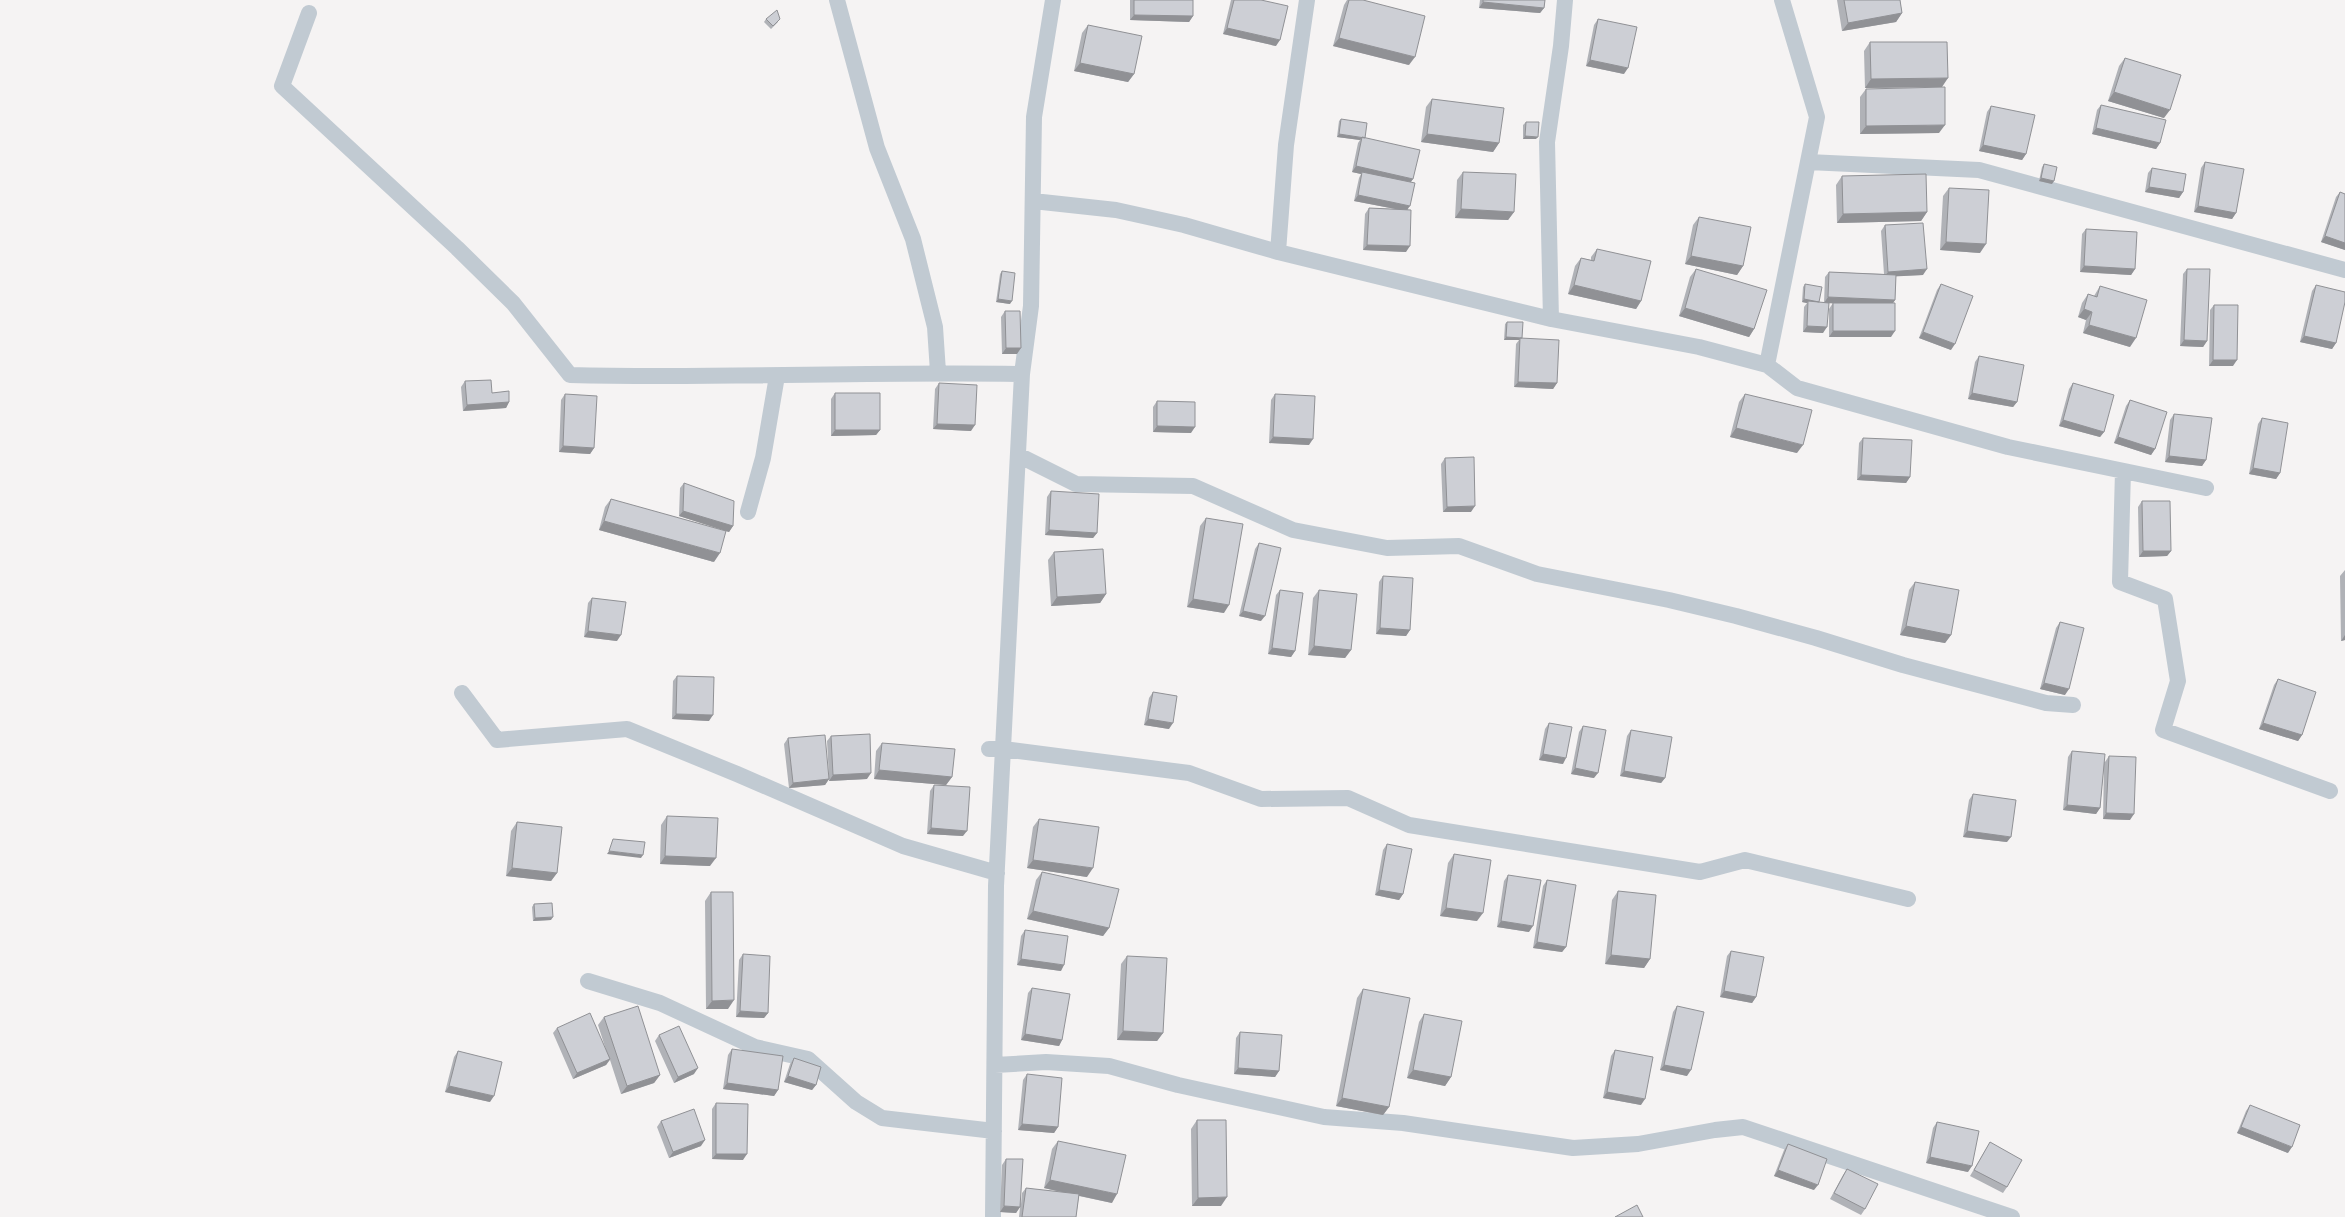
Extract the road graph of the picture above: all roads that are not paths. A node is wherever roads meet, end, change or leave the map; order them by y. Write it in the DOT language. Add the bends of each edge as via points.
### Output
graph roads {
  1 [pos="837,0"];
  2 [pos="1053,0"];
  3 [pos="1306,0"];
  4 [pos="1565,0"];
  5 [pos="1782,0"];
  6 [pos="308,13"];
  7 [pos="1808,162"];
  8 [pos="1033,201"];
  9 [pos="1278,252"];
  10 [pos="2345,270"];
  11 [pos="1550,319"];
  12 [pos="1768,366"];
  13 [pos="938,372"];
  14 [pos="1022,374"];
  15 [pos="777,376"];
  16 [pos="1018,455"];
  17 [pos="2123,470"];
  18 [pos="2206,488"];
  19 [pos="748,512"];
  20 [pos="462,693"];
  21 [pos="2073,705"];
  22 [pos="996,749"];
  23 [pos="2330,790"];
  24 [pos="997,873"];
  25 [pos="1908,899"];
  26 [pos="588,981"];
  27 [pos="995,1065"];
  28 [pos="994,1131"];
  29 [pos="993,1217"];
  30 [pos="2012,1217"];
  1 -- 13 [label="street" via="877,148 913,239 935,327"];
  2 -- 8 [label="street" via="1034,117"];
  3 -- 9 [label="street" via="1286,145"];
  4 -- 11 [label="street" via="1547,142"];
  5 -- 7 [label="street" via="1818,117"];
  6 -- 15 [label="street" via="282,86 464,254 512,303 570,375"];
  7 -- 10 [label="street" via="1979,170"];
  7 -- 12 [label="street"];
  8 -- 9 [label="street" via="1116,210 1184,225"];
  8 -- 14 [label="street" via="1031,306"];
  9 -- 11 [label="street"];
  11 -- 12 [label="street" via="1699,347"];
  12 -- 17 [label="street" via="1797,388 2008,447"];
  13 -- 14 [label="street"];
  13 -- 15 [label="street"];
  14 -- 16 [label="street"];
  15 -- 19 [label="street" via="763,458"];
  16 -- 21 [label="street" via="1076,484 1193,486 1293,530 1387,548 1459,546 1537,574 1736,616 2046,703"];
  16 -- 22 [label="street"];
  17 -- 18 [label="street"];
  17 -- 23 [label="street" via="2120,582 2165,599 2178,681 2162,730"];
  20 -- 24 [label="street" via="497,740 627,729 904,846"];
  22 -- 24 [label="street"];
  22 -- 25 [label="street" via="1189,773 1261,799 1348,798 1409,825 1700,872 1745,860"];
  24 -- 27 [label="street"];
  26 -- 28 [label="street" via="660,1003 755,1047 808,1059 856,1102 882,1118"];
  27 -- 28 [label="street"];
  27 -- 30 [label="street" via="1046,1062 1109,1066 1178,1085 1324,1117 1403,1123 1573,1148 1638,1144 1743,1127"];
  28 -- 29 [label="street"];
}
